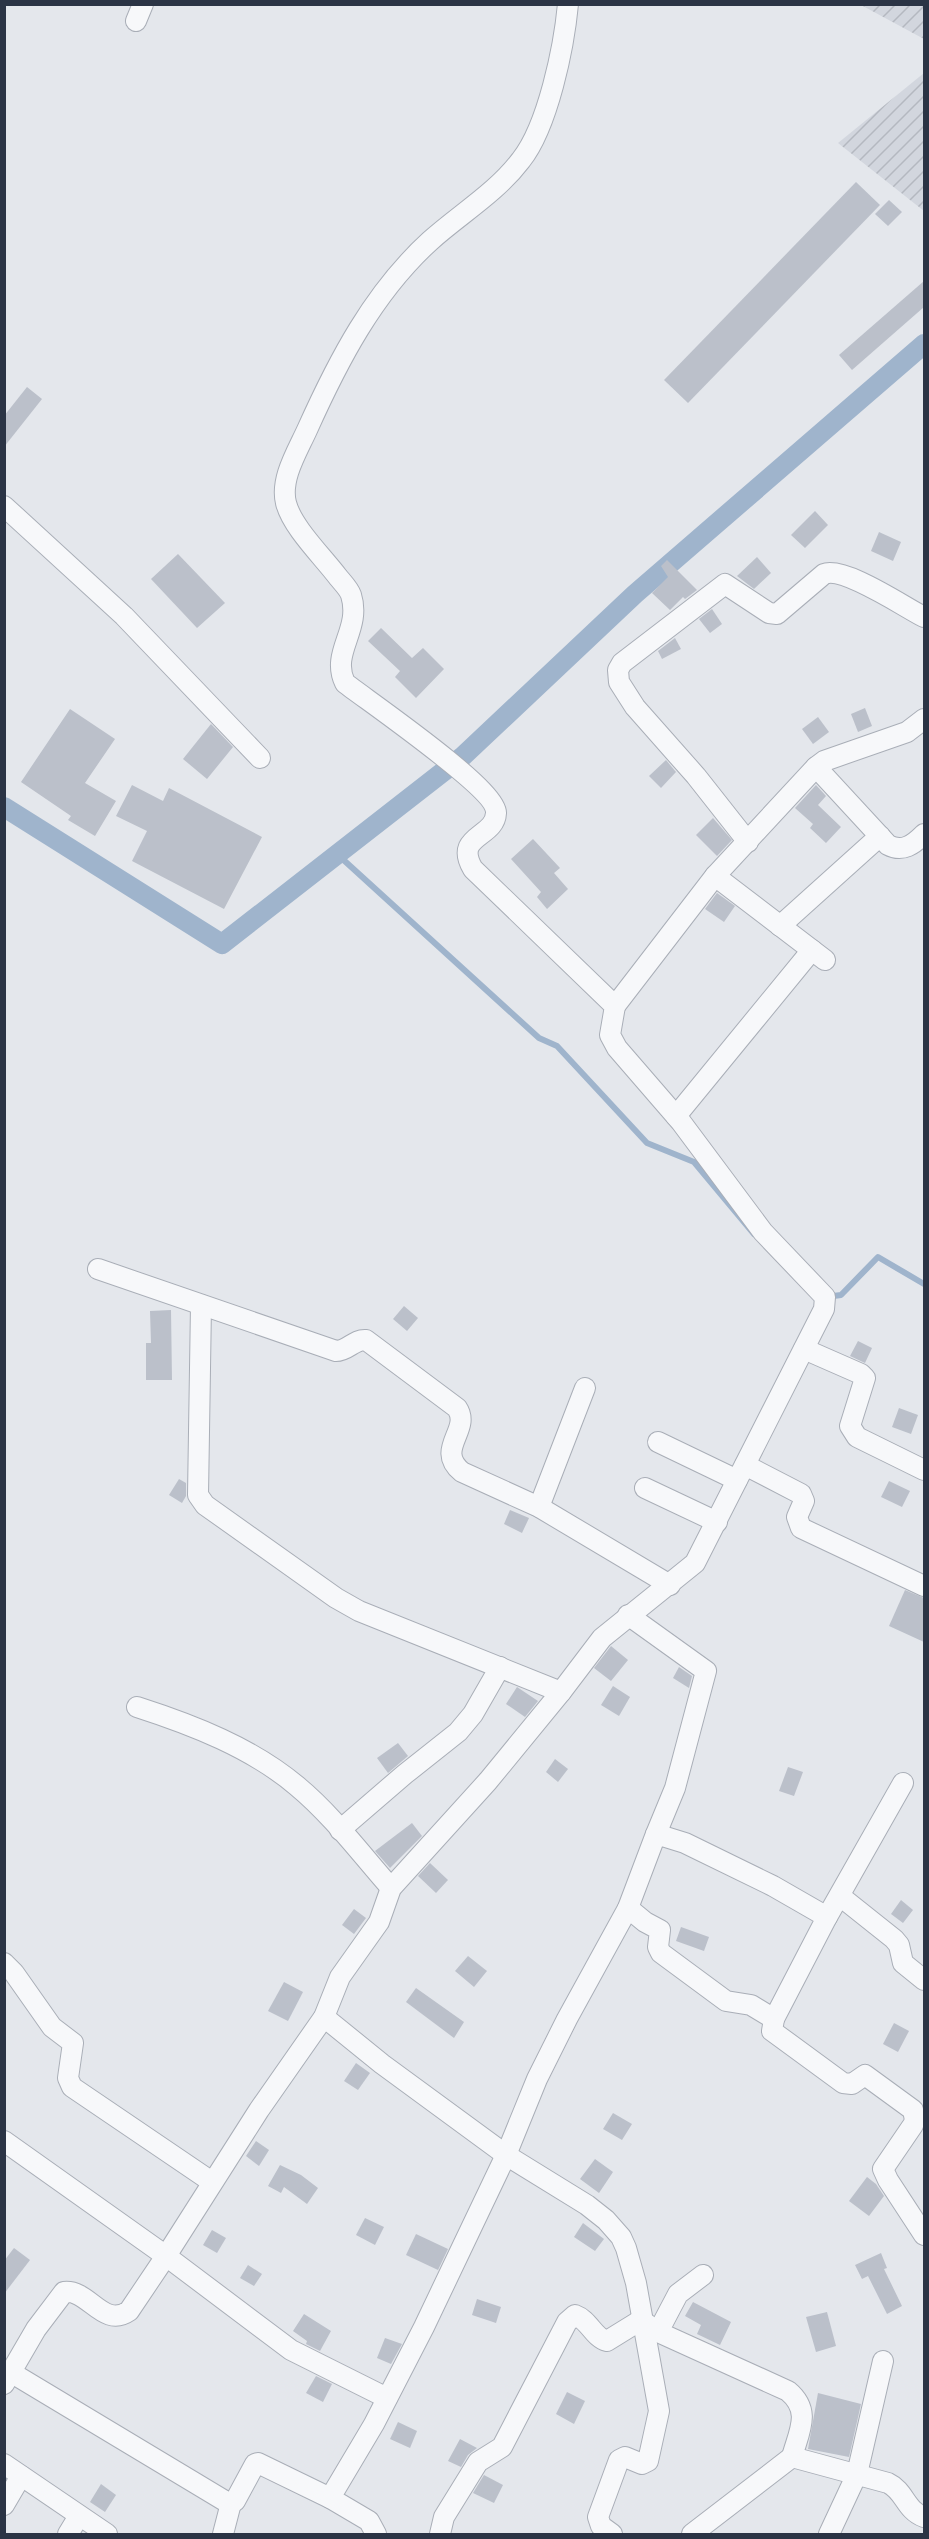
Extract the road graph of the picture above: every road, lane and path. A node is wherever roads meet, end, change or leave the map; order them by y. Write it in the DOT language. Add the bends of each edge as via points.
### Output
graph roads {
  1 [pos="568,4"];
  2 [pos="4,506"];
  3 [pos="924,617"];
  4 [pos="924,719"];
  5 [pos="260,758"];
  6 [pos="816,767"];
  7 [pos="924,834"];
  8 [pos="880,836"];
  9 [pos="748,842"];
  10 [pos="715,876"];
  11 [pos="780,927"];
  12 [pos="615,1006"];
  13 [pos="676,1116"];
  14 [pos="98,1269"];
  15 [pos="201,1305"];
  16 [pos="804,1349"];
  17 [pos="585,1388"];
  18 [pos="658,1442"];
  19 [pos="924,1470"];
  20 [pos="741,1473"];
  21 [pos="645,1488"];
  22 [pos="539,1507"];
  23 [pos="717,1522"];
  24 [pos="670,1585"];
  25 [pos="924,1586"];
  26 [pos="628,1615"];
  27 [pos="500,1667"];
  28 [pos="561,1692"];
  29 [pos="137,1707"];
  30 [pos="903,1783"];
  31 [pos="340,1830"];
  32 [pos="656,1834"];
  33 [pos="391,1888"];
  34 [pos="840,1896"];
  35 [pos="628,1908"];
  36 [pos="827,1917"];
  37 [pos="4,1963"];
  38 [pos="924,1980"];
  39 [pos="324,2018"];
  40 [pos="774,2019"];
  41 [pos="4,2141"];
  42 [pos="506,2155"];
  43 [pos="212,2182"];
  44 [pos="924,2235"];
  45 [pos="166,2256"];
  46 [pos="703,2275"];
  47 [pos="641,2320"];
  48 [pos="658,2332"];
  49 [pos="883,2361"];
  50 [pos="8,2378"];
  51 [pos="387,2398"];
  52 [pos="792,2457"];
  53 [pos="4,2464"];
  54 [pos="857,2474"];
  55 [pos="21,2476"];
  56 [pos="330,2498"];
  57 [pos="231,2503"];
  58 [pos="4,2505"];
  59 [pos="79,2516"];
  60 [pos="924,2517"];
  61 [pos="68,2535"];
  62 [pos="107,2535"];
  63 [pos="223,2535"];
  64 [pos="376,2535"];
  65 [pos="440,2535"];
  66 [pos="612,2535"];
  67 [pos="692,2535"];
  68 [pos="829,2535"];
  1 -- 12 [label="street" via="564,43 550,94 523,158 499,185 429,242 358,327 288,470 285,502 291,517 350,592 354,622 340,660 345,683 445,757 488,797 496,814 467,849 466,858"];
  2 -- 5 [label="street" via="124,616"];
  3 -- 9 [label="street" via="832,572 824,574 777,615 725,584 622,663 619,682 634,707"];
  4 -- 6 [label="street" via="907,732 824,760"];
  6 -- 8 [label="street"];
  6 -- 9 [label="street"];
  7 -- 8 [label="street" via="915,843 898,848 888,845"];
  8 -- 11 [label="street"];
  9 -- 10 [label="street"];
  10 -- 11 [label="street"];
  10 -- 12 [label="street"];
  11 -- 13 [label="street" via="818,955"];
  12 -- 13 [label="street" via="610,1035 617,1048"];
  13 -- 16 [label="street" via="763,1232 825,1297 821,1319"];
  14 -- 15 [label="street"];
  15 -- 22 [label="street" via="336,1351 360,1339 366,1340 457,1408 461,1420 451,1450 454,1465"];
  15 -- 27 [label="street" via="200,1500 351,1607"];
  16 -- 19 [label="street" via="864,1378 850,1426 857,1437"];
  16 -- 20 [label="street"];
  17 -- 22 [label="street"];
  18 -- 20 [label="street"];
  20 -- 23 [label="street"];
  20 -- 25 [label="street" via="801,1494 804,1501 797,1517 801,1528"];
  21 -- 23 [label="street"];
  22 -- 24 [label="street"];
  23 -- 24 [label="street" via="695,1563"];
  24 -- 26 [label="street"];
  26 -- 28 [label="street" via="602,1638"];
  26 -- 32 [label="street" via="706,1671 675,1788"];
  27 -- 28 [label="street"];
  27 -- 31 [label="street" via="458,1732"];
  28 -- 33 [label="street" via="488,1781"];
  29 -- 31 [label="street" via="188,1723 268,1766 296,1784"];
  30 -- 34 [label="street"];
  31 -- 33 [label="street"];
  32 -- 35 [label="street"];
  32 -- 36 [label="street" via="685,1843 774,1886"];
  33 -- 39 [label="street" via="379,1922 340,1977"];
  34 -- 36 [label="street"];
  34 -- 38 [label="street" via="897,1942 903,1964"];
  35 -- 40 [label="street" via="660,1930 661,1953 726,2001 751,2005"];
  35 -- 42 [label="street" via="552,2049"];
  36 -- 40 [label="street"];
  37 -- 43 [label="street" via="52,2027 71,2040 74,2048 68,2078 72,2087"];
  39 -- 42 [label="street"];
  39 -- 43 [label="street"];
  40 -- 44 [label="street" via="774,2035 843,2083 852,2084 865,2075 913,2110 913,2125 883,2169"];
  41 -- 45 [label="street"];
  42 -- 47 [label="street" via="587,2205 621,2237 636,2283"];
  42 -- 51 [label="street"];
  43 -- 45 [label="street"];
  45 -- 50 [label="street" via="123,2315 108,2315 76,2293 60,2295"];
  45 -- 51 [label="street" via="291,2350"];
  46 -- 48 [label="street" via="678,2294"];
  47 -- 48 [label="street"];
  47 -- 65 [label="street" via="608,2341 602,2340 584,2319 572,2316 502,2447 478,2462 444,2517"];
  47 -- 66 [label="street" via="658,2420 646,2463 625,2457 619,2460 598,2517 601,2526"];
  48 -- 52 [label="street" via="789,2391 797,2399 803,2416"];
  49 -- 54 [label="street"];
  50 -- 57 [label="street"];
  51 -- 56 [label="street"];
  52 -- 54 [label="street"];
  52 -- 67 [label="street"];
  53 -- 55 [label="street"];
  54 -- 60 [label="street" via="894,2486 908,2507"];
  54 -- 68 [label="street"];
  55 -- 58 [label="street"];
  55 -- 59 [label="street"];
  56 -- 57 [label="street" via="258,2463"];
  56 -- 64 [label="street" via="369,2521"];
  57 -- 63 [label="street"];
  59 -- 61 [label="street"];
  59 -- 62 [label="street"];
}
